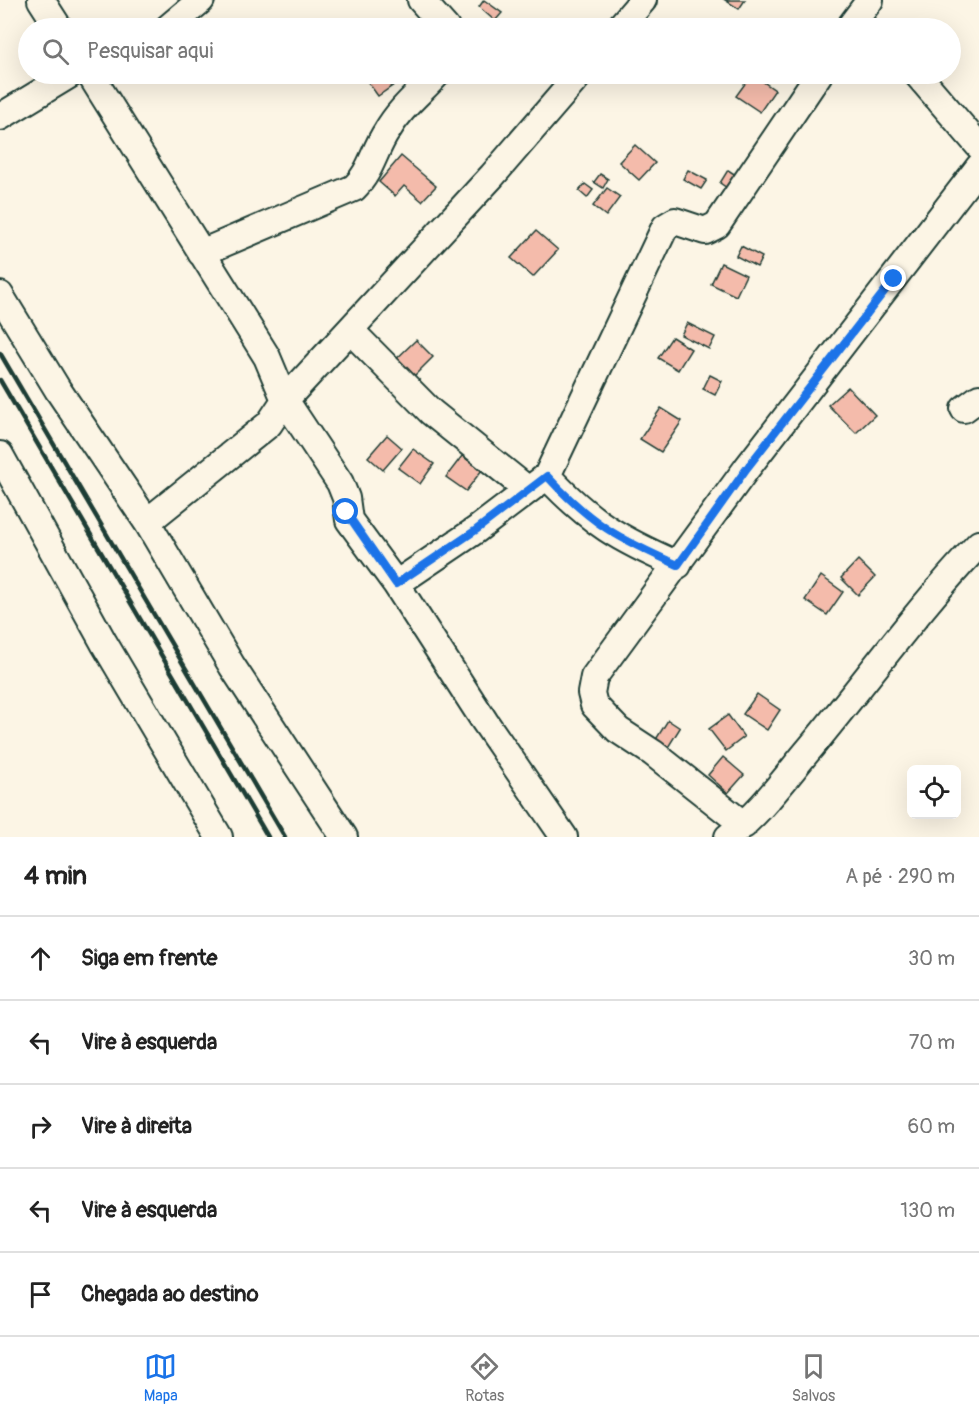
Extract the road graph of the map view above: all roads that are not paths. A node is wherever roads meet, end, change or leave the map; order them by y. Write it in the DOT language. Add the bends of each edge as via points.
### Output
graph roads {
  1 [pos="41,0"];
  2 [pos="201,0"];
  3 [pos="421,0"];
  4 [pos="643,0"];
  5 [pos="53,18"];
  6 [pos="180,18"];
  7 [pos="437,18"];
  8 [pos="628,18"];
  9 [pos="54,84"];
  10 [pos="105,84"];
  11 [pos="427,84"];
  12 [pos="571,84"];
  13 [pos="812,84"];
  14 [pos="926,84"];
  15 [pos="0,117"];
  16 [pos="979,146"];
  17 [pos="979,167"];
  18 [pos="201,253"];
  19 [pos="0,295"];
  20 [pos="350,330"];
  21 [pos="285,400"];
  22 [pos="0,455"];
  23 [pos="537,483"];
  24 [pos="147,522"];
  25 [pos="979,544"];
  26 [pos="678,565"];
  27 [pos="396,584"];
  28 [pos="736,831"];
  29 [pos="219,837"];
  30 [pos="344,837"];
  31 [pos="564,837"];
  1 -- 5 [label="street"];
  2 -- 6 [label="street"];
  3 -- 7 [label="street"];
  4 -- 8 [label="street"];
  9 -- 15 [label="street"];
  10 -- 18 [label="street"];
  11 -- 18 [label="street" via="400,110 364,178 354,189"];
  12 -- 20 [label="street"];
  13 -- 23 [label="street" via="717,225 705,231 675,221 665,227"];
  14 -- 16 [label="street"];
  17 -- 26 [label="street" via="747,468"];
  18 -- 21 [label="street" via="267,357"];
  19 -- 24 [label="street"];
  20 -- 21 [label="street"];
  20 -- 23 [label="street" via="431,412"];
  21 -- 24 [label="street" via="269,424"];
  21 -- 27 [label="street" via="340,483 349,520"];
  22 -- 29 [label="street" via="104,643"];
  23 -- 26 [label="street" via="603,528"];
  23 -- 27 [label="street"];
  24 -- 30 [label="street" via="232,666"];
  25 -- 28 [label="street"];
  26 -- 28 [label="street" via="594,677 591,693 598,711 652,753"];
  27 -- 31 [label="street"];
}
